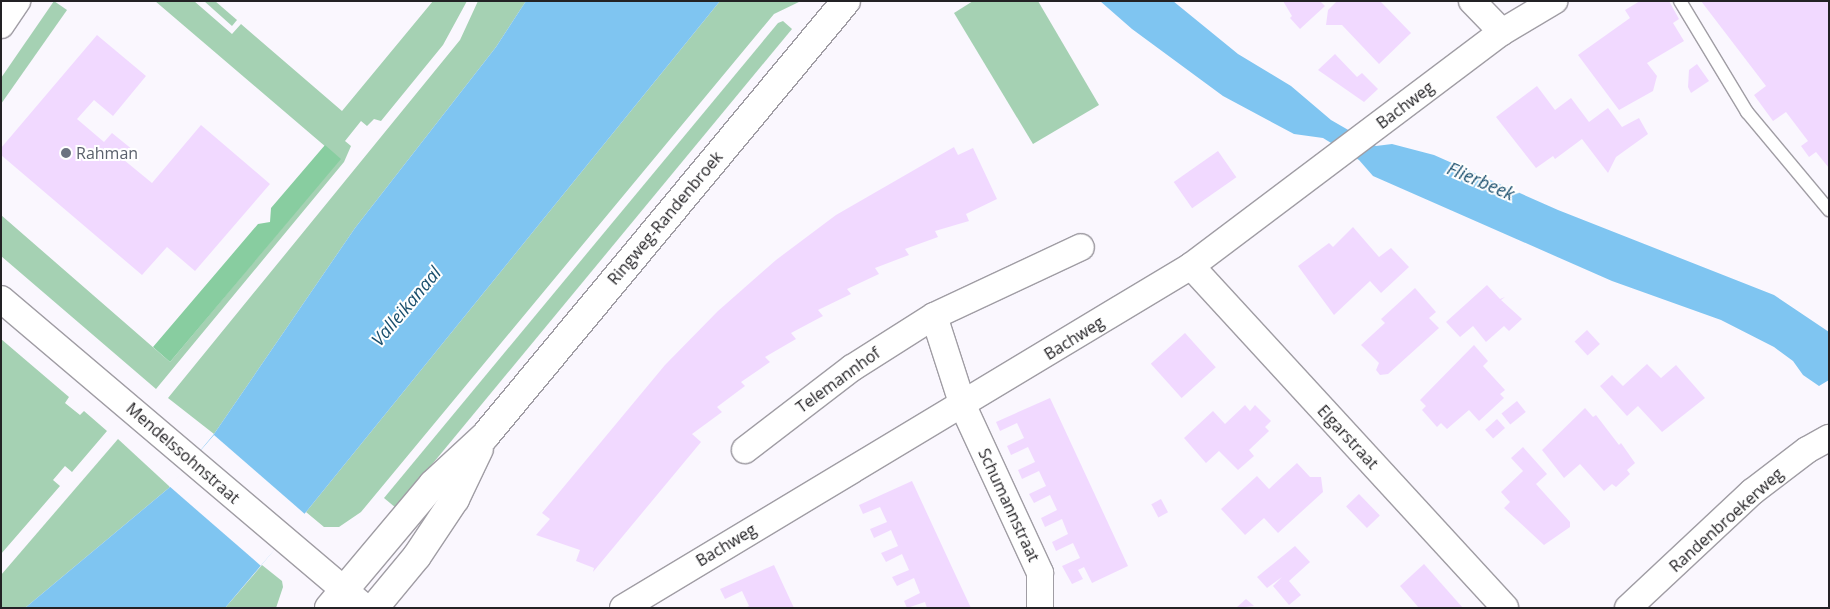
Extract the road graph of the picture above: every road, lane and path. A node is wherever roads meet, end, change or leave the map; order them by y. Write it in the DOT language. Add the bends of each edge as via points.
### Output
graph roads {
  1 [pos="17,1"];
  2 [pos="846,1"];
  3 [pos="1472,1"];
  4 [pos="1554,1"];
  5 [pos="1680,1"];
  6 [pos="1,25"];
  7 [pos="1502,32"];
  8 [pos="1829,210"];
  9 [pos="1082,247"];
  10 [pos="1191,266"];
  11 [pos="1,299"];
  12 [pos="934,316"];
  13 [pos="963,406"];
  14 [pos="485,436"];
  15 [pos="1829,438"];
  16 [pos="745,450"];
  17 [pos="336,599"];
  18 [pos="365,608"];
  19 [pos="374,608"];
  20 [pos="623,608"];
  21 [pos="1040,608"];
  22 [pos="1505,608"];
  23 [pos="1628,608"];
  1 -- 6 [label="street"];
  2 -- 14 [label="main road, Ringweg-Randenbroek"];
  3 -- 7 [label="street"];
  4 -- 7 [label="street, Bachweg"];
  5 -- 8 [label="lane" via="1747,112"];
  7 -- 10 [label="street, Bachweg"];
  9 -- 12 [label="street, Telemannhof"];
  10 -- 13 [label="street, Bachweg"];
  10 -- 22 [label="street, Elgarstraat"];
  11 -- 17 [label="street, Mendelssohnstraat" via="283,540"];
  12 -- 13 [label="street"];
  12 -- 16 [label="street, Telemannhof" via="852,368"];
  13 -- 20 [label="street, Bachweg"];
  13 -- 21 [label="street, Schumannstraat" via="1040,572"];
  14 -- 17 [label="main road, Ringweg-Randenbroek" via="433,484"];
  14 -- 19 [label="main road, Ringweg-Randenbroek" via="455,499 417,556"];
  15 -- 23 [label="street, Randenbroekerweg" via="1807,450 1752,492"];
  17 -- 18 [label="street, Mendelssohnstraat"];
}
